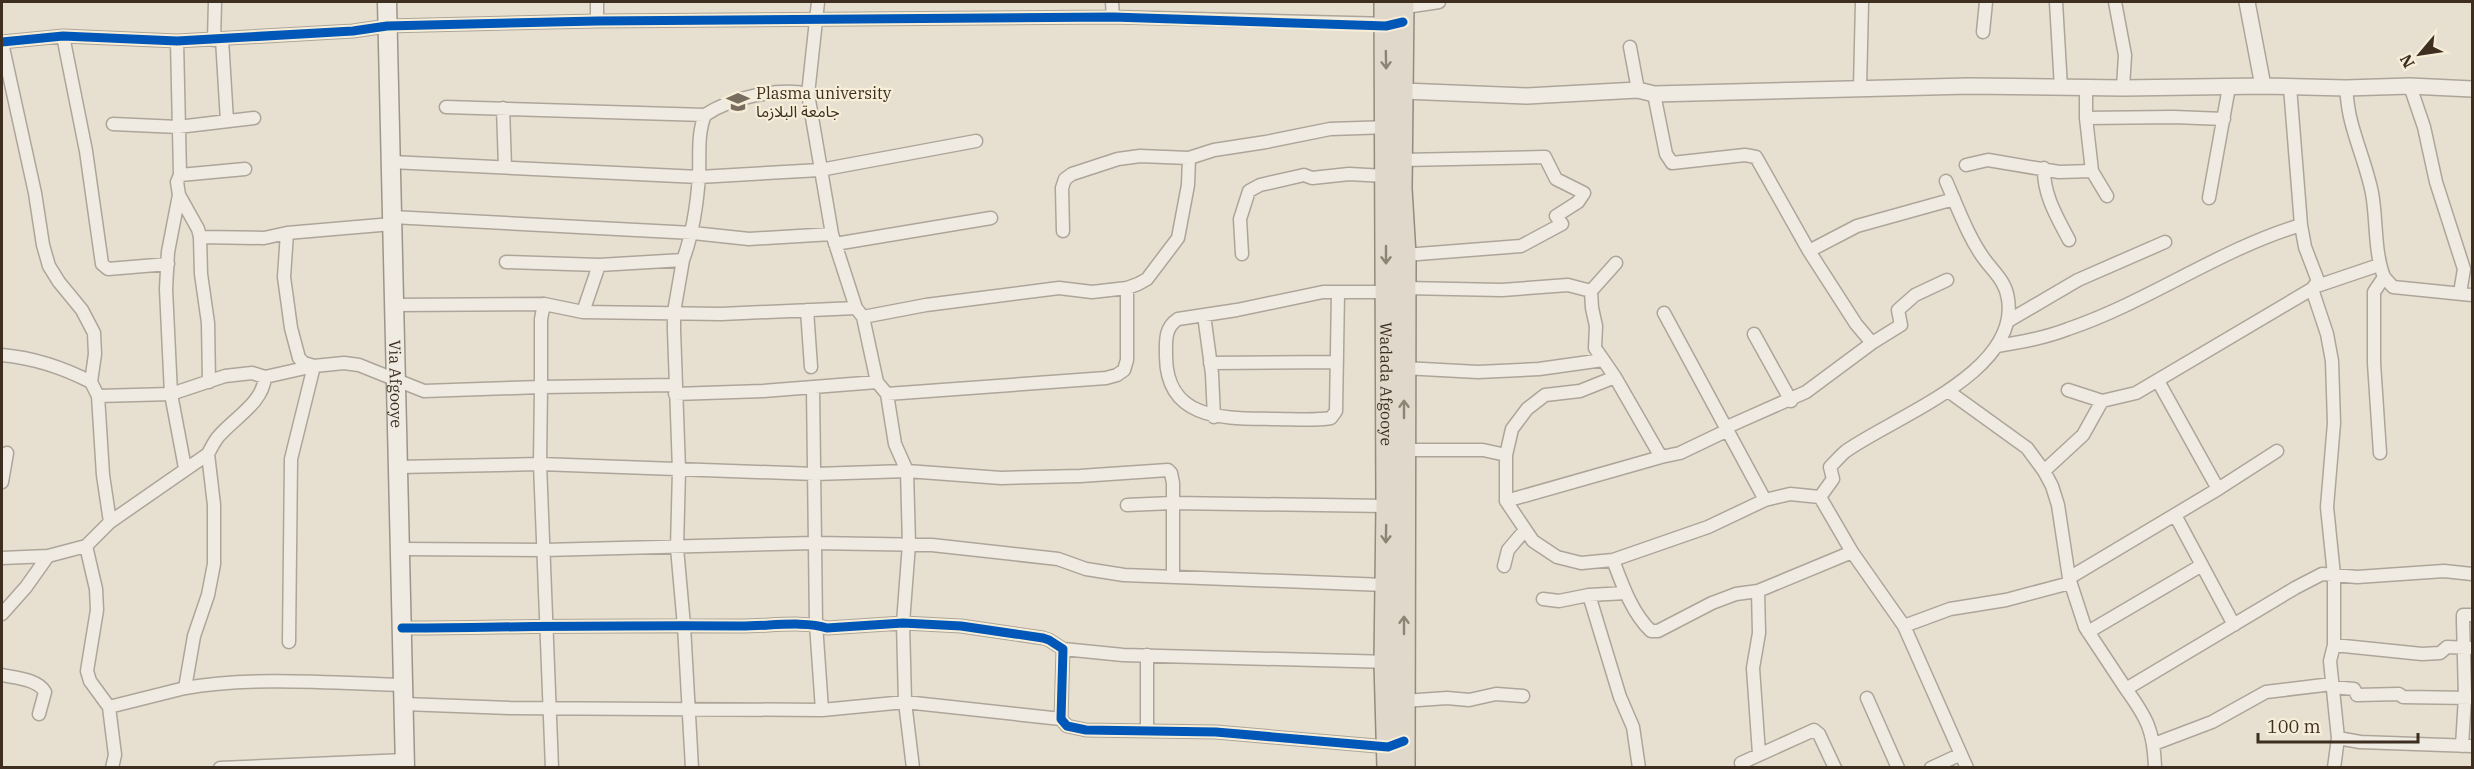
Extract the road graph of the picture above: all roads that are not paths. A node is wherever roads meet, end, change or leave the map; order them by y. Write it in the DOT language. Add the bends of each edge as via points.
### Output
graph roads {
  1 [pos="215,2"];
  2 [pos="387,2"];
  3 [pos="597,2"];
  4 [pos="819,2"];
  5 [pos="1112,2"];
  6 [pos="1439,2"];
  7 [pos="1862,2"];
  8 [pos="1986,2"];
  9 [pos="2056,2"];
  10 [pos="2115,2"];
  11 [pos="2247,2"];
  12 [pos="1394,12"];
  13 [pos="1113,17"];
  14 [pos="597,21"];
  15 [pos="818,21"];
  16 [pos="387,26"];
  17 [pos="1983,32"];
  18 [pos="63,36"];
  19 [pos="218,39"];
  20 [pos="177,41"];
  21 [pos="2,42"];
  22 [pos="1630,47"];
  23 [pos="2263,86"];
  24 [pos="2409,86"];
  25 [pos="2229,87"];
  26 [pos="2290,87"];
  27 [pos="1860,88"];
  28 [pos="2061,88"];
  29 [pos="2086,88"];
  30 [pos="2123,88"];
  31 [pos="2346,88"];
  32 [pos="2472,89"];
  33 [pos="1638,90"];
  34 [pos="1403,91"];
  35 [pos="808,94"];
  36 [pos="1654,94"];
  37 [pos="446,107"];
  38 [pos="503,108"];
  39 [pos="705,115"];
  40 [pos="254,118"];
  41 [pos="2086,118"];
  42 [pos="2224,119"];
  43 [pos="227,121"];
  44 [pos="113,124"];
  45 [pos="1395,126"];
  46 [pos="178,127"];
  47 [pos="976,141"];
  48 [pos="1189,158"];
  49 [pos="1402,160"];
  50 [pos="391,162"];
  51 [pos="1966,165"];
  52 [pos="505,167"];
  53 [pos="2044,168"];
  54 [pos="245,169"];
  55 [pos="820,170"];
  56 [pos="2092,171"];
  57 [pos="180,175"];
  58 [pos="1385,176"];
  59 [pos="699,177"];
  60 [pos="1946,182"];
  61 [pos="179,195"];
  62 [pos="2107,196"];
  63 [pos="2209,198"];
  64 [pos="1954,199"];
  65 [pos="991,218"];
  66 [pos="392,220"];
  67 [pos="2301,225"];
  68 [pos="1064,231"];
  69 [pos="287,233"];
  70 [pos="693,233"];
  71 [pos="200,237"];
  72 [pos="833,239"];
  73 [pos="2069,240"];
  74 [pos="2165,242"];
  75 [pos="1809,251"];
  76 [pos="1242,254"];
  77 [pos="1405,255"];
  78 [pos="683,260"];
  79 [pos="506,262"];
  80 [pos="1616,263"];
  81 [pos="168,264"];
  82 [pos="599,265"];
  83 [pos="2381,271"];
  84 [pos="1947,280"];
  85 [pos="1126,288"];
  86 [pos="2312,289"];
  87 [pos="1395,290"];
  88 [pos="1591,291"];
  89 [pos="1338,292"];
  90 [pos="2466,294"];
  91 [pos="544,304"];
  92 [pos="394,305"];
  93 [pos="807,310"];
  94 [pos="583,312"];
  95 [pos="675,312"];
  96 [pos="859,312"];
  97 [pos="1664,313"];
  98 [pos="1204,315"];
  99 [pos="2008,321"];
  100 [pos="1754,334"];
  101 [pos="1872,343"];
  102 [pos="1997,346"];
  103 [pos="2,355"];
  104 [pos="1603,360"];
  105 [pos="1336,362"];
  106 [pos="1210,363"];
  107 [pos="314,366"];
  108 [pos="811,367"];
  109 [pos="1404,368"];
  110 [pos="266,377"];
  111 [pos="1615,377"];
  112 [pos="396,380"];
  113 [pos="2158,381"];
  114 [pos="91,382"];
  115 [pos="209,382"];
  116 [pos="877,382"];
  117 [pos="541,387"];
  118 [pos="813,388"];
  119 [pos="675,389"];
  120 [pos="2067,390"];
  121 [pos="1948,391"];
  122 [pos="171,394"];
  123 [pos="887,394"];
  124 [pos="98,396"];
  125 [pos="1791,401"];
  126 [pos="2102,401"];
  127 [pos="1214,417"];
  128 [pos="1727,429"];
  129 [pos="1395,451"];
  130 [pos="2277,451"];
  131 [pos="7,453"];
  132 [pos="2380,453"];
  133 [pos="208,454"];
  134 [pos="1506,455"];
  135 [pos="1661,457"];
  136 [pos="540,464"];
  137 [pos="398,467"];
  138 [pos="186,468"];
  139 [pos="679,470"];
  140 [pos="907,471"];
  141 [pos="2044,471"];
  142 [pos="815,474"];
  143 [pos="2,482"];
  144 [pos="2218,489"];
  145 [pos="1820,497"];
  146 [pos="1765,500"];
  147 [pos="1506,501"];
  148 [pos="1172,503"];
  149 [pos="1127,505"];
  150 [pos="1387,506"];
  151 [pos="2175,515"];
  152 [pos="110,522"];
  153 [pos="1525,530"];
  154 [pos="815,543"];
  155 [pos="909,544"];
  156 [pos="86,546"];
  157 [pos="677,548"];
  158 [pos="400,549"];
  159 [pos="544,550"];
  160 [pos="1852,552"];
  161 [pos="48,556"];
  162 [pos="2,558"];
  163 [pos="1613,560"];
  164 [pos="2202,565"];
  165 [pos="1504,566"];
  166 [pos="2472,574"];
  167 [pos="2334,575"];
  168 [pos="1173,576"];
  169 [pos="2069,580"];
  170 [pos="1385,585"];
  171 [pos="1758,591"];
  172 [pos="1626,593"];
  173 [pos="1589,595"];
  174 [pos="1543,599"];
  175 [pos="2,614"];
  176 [pos="2472,615"];
  177 [pos="903,623"];
  178 [pos="816,624"];
  179 [pos="2234,625"];
  180 [pos="684,626"];
  181 [pos="1904,626"];
  182 [pos="547,627"];
  183 [pos="402,628"];
  184 [pos="2088,632"];
  185 [pos="289,642"];
  186 [pos="2334,645"];
  187 [pos="2468,648"];
  188 [pos="1063,650"];
  189 [pos="1147,655"];
  190 [pos="1394,662"];
  191 [pos="2,675"];
  192 [pos="403,686"];
  193 [pos="2332,686"];
  194 [pos="185,688"];
  195 [pos="2126,689"];
  196 [pos="1523,696"];
  197 [pos="2469,697"];
  198 [pos="1867,698"];
  199 [pos="1404,701"];
  200 [pos="905,702"];
  201 [pos="404,704"];
  202 [pos="109,707"];
  203 [pos="548,707"];
  204 [pos="688,710"];
  205 [pos="822,710"];
  206 [pos="39,714"];
  207 [pos="1061,719"];
  208 [pos="1147,731"];
  209 [pos="2338,738"];
  210 [pos="2154,744"];
  211 [pos="2467,746"];
  212 [pos="1393,752"];
  213 [pos="1759,754"];
  214 [pos="1959,755"];
  215 [pos="1741,763"];
  216 [pos="405,764"];
  217 [pos="241,767"];
  218 [pos="112,768"];
  219 [pos="220,768"];
  220 [pos="552,768"];
  221 [pos="692,768"];
  222 [pos="913,768"];
  223 [pos="1404,768"];
  224 [pos="1639,768"];
  225 [pos="1835,768"];
  226 [pos="1898,768"];
  227 [pos="1931,768"];
  228 [pos="1967,768"];
  229 [pos="2155,768"];
  230 [pos="2334,768"];
  1 -- 19 [label="street"];
  2 -- 16 [label="main road, Via Afgooye"];
  3 -- 14 [label="street"];
  4 -- 15 [label="street"];
  5 -- 13 [label="street"];
  6 -- 12 [label="street"];
  7 -- 27 [label="street"];
  8 -- 17 [label="street"];
  9 -- 28 [label="street"];
  10 -- 30 [label="street" via="2125,55"];
  11 -- 23 [label="street"];
  12 -- 13 [label="street"];
  12 -- 34 [label="highway, Wadada Afgooye"];
  12 -- 45 [label="highway, Wadada Afgooye, one-way"];
  13 -- 15 [label="street"];
  14 -- 15 [label="street"];
  14 -- 16 [label="street"];
  15 -- 35 [label="street"];
  16 -- 19 [label="street"];
  16 -- 50 [label="main road, Via Afgooye"];
  18 -- 20 [label="street"];
  18 -- 21 [label="street"];
  18 -- 81 [label="street" via="86,151 102,264 108,269"];
  19 -- 20 [label="street"];
  19 -- 43 [label="street"];
  20 -- 46 [label="street"];
  21 -- 114 [label="street" via="43,245 59,282 82,310 94,333"];
  22 -- 33 [label="street"];
  23 -- 25 [label="street"];
  23 -- 26 [label="street"];
  24 -- 31 [label="street"];
  24 -- 32 [label="street"];
  24 -- 90 [label="street" via="2464,269"];
  25 -- 30 [label="street"];
  25 -- 42 [label="street"];
  26 -- 31 [label="street"];
  26 -- 67 [label="street"];
  27 -- 28 [label="street"];
  27 -- 36 [label="street"];
  28 -- 29 [label="street"];
  29 -- 30 [label="street"];
  29 -- 41 [label="street"];
  31 -- 83 [label="street" via="2351,120 2372,190"];
  33 -- 34 [label="street" via="1527,96"];
  33 -- 36 [label="street"];
  34 -- 45 [label="highway, Wadada Afgooye"];
  35 -- 39 [label="street" via="794,90 767,92"];
  35 -- 55 [label="street"];
  36 -- 75 [label="street" via="1668,159 1677,163 1745,154 1756,157"];
  37 -- 38 [label="street"];
  38 -- 39 [label="street"];
  38 -- 52 [label="street"];
  39 -- 59 [label="street" via="700,131"];
  40 -- 43 [label="street"];
  41 -- 42 [label="street"];
  41 -- 56 [label="street"];
  42 -- 63 [label="street"];
  43 -- 46 [label="street"];
  44 -- 46 [label="street"];
  45 -- 48 [label="street" via="1330,129"];
  45 -- 49 [label="highway, Wadada Afgooye"];
  45 -- 58 [label="highway, Wadada Afgooye"];
  46 -- 57 [label="street"];
  47 -- 55 [label="street"];
  48 -- 68 [label="street" via="1118,159 1072,174 1062,188"];
  48 -- 85 [label="street" via="1178,238 1148,279"];
  49 -- 77 [label="highway, Wadada Afgooye"];
  49 -- 77 [label="street" via="1545,157 1556,179 1584,193 1578,202 1556,216 1562,224 1521,246"];
  50 -- 52 [label="street"];
  50 -- 66 [label="main road, Via Afgooye"];
  51 -- 53 [label="street" via="1988,159"];
  52 -- 59 [label="street"];
  53 -- 56 [label="street" via="2059,172"];
  53 -- 73 [label="street" via="2047,193"];
  54 -- 57 [label="street"];
  55 -- 59 [label="street"];
  55 -- 72 [label="street"];
  56 -- 62 [label="street"];
  57 -- 61 [label="street"];
  58 -- 76 [label="street" via="1304,175 1260,185 1249,191 1240,219"];
  58 -- 87 [label="highway, Wadada Afgooye, one-way"];
  59 -- 70 [label="street"];
  60 -- 64 [label="street"];
  61 -- 71 [label="street"];
  61 -- 81 [label="street"];
  64 -- 75 [label="street" via="1857,226"];
  64 -- 99 [label="street" via="1985,260 2003,283 2008,298"];
  65 -- 72 [label="street"];
  66 -- 69 [label="street"];
  66 -- 70 [label="street"];
  66 -- 92 [label="main road, Via Afgooye"];
  67 -- 86 [label="street" via="2318,281"];
  67 -- 102 [label="street" via="2258,241 2070,329"];
  69 -- 71 [label="street" via="264,238"];
  69 -- 107 [label="street" via="284,267 291,328 299,358"];
  70 -- 72 [label="street" via="749,239"];
  70 -- 78 [label="street"];
  71 -- 115 [label="street"];
  72 -- 96 [label="street"];
  74 -- 99 [label="street" via="2078,280"];
  75 -- 101 [label="street"];
  77 -- 87 [label="highway, Wadada Afgooye"];
  78 -- 82 [label="street"];
  78 -- 95 [label="street"];
  79 -- 82 [label="street"];
  80 -- 88 [label="street"];
  81 -- 122 [label="street"];
  82 -- 94 [label="street"];
  83 -- 86 [label="street"];
  83 -- 90 [label="street" via="2393,287"];
  83 -- 132 [label="street" via="2374,292"];
  84 -- 101 [label="street" via="1909,300 1898,310 1901,325"];
  85 -- 96 [label="street" via="1092,292 1059,288"];
  85 -- 123 [label="street" via="1127,360 1124,370 1117,375"];
  86 -- 113 [label="street"];
  86 -- 167 [label="street" via="2332,361 2334,423 2327,507"];
  87 -- 88 [label="street" via="1502,290 1568,285"];
  87 -- 89 [label="street"];
  87 -- 109 [label="highway, Wadada Afgooye"];
  87 -- 129 [label="highway, Wadada Afgooye"];
  88 -- 104 [label="street" via="1595,348"];
  89 -- 98 [label="street"];
  89 -- 105 [label="street"];
  91 -- 92 [label="street"];
  91 -- 94 [label="street"];
  91 -- 117 [label="street"];
  92 -- 112 [label="main road, Via Afgooye"];
  93 -- 95 [label="street"];
  93 -- 96 [label="street"];
  93 -- 108 [label="street"];
  94 -- 95 [label="street"];
  95 -- 119 [label="street"];
  96 -- 116 [label="street"];
  97 -- 128 [label="street"];
  98 -- 106 [label="street"];
  98 -- 127 [label="street" via="1171,324 1166,335 1166,371 1174,390 1190,405"];
  99 -- 102 [label="street"];
  100 -- 125 [label="street"];
  101 -- 125 [label="street"];
  102 -- 121 [label="street"];
  103 -- 114 [label="street" via="23,356 62,367"];
  104 -- 109 [label="street" via="1478,372"];
  104 -- 111 [label="street"];
  105 -- 106 [label="street"];
  105 -- 127 [label="street" via="1336,411 1331,418"];
  106 -- 127 [label="street"];
  107 -- 110 [label="street"];
  107 -- 112 [label="street" via="359,365"];
  107 -- 185 [label="street" via="291,459"];
  129 -- 109 [label="highway, Wadada Afgooye, one-way"];
  110 -- 115 [label="street" via="252,373"];
  110 -- 133 [label="street" via="265,388"];
  111 -- 134 [label="street" via="1580,391 1545,395 1527,409 1512,429"];
  111 -- 135 [label="street"];
  112 -- 117 [label="street" via="424,391"];
  112 -- 137 [label="main road, Via Afgooye"];
  113 -- 126 [label="street" via="2125,396"];
  113 -- 144 [label="street"];
  114 -- 124 [label="street"];
  115 -- 122 [label="street"];
  116 -- 118 [label="street"];
  116 -- 123 [label="street"];
  117 -- 119 [label="street"];
  117 -- 136 [label="street"];
  118 -- 119 [label="street"];
  118 -- 142 [label="street"];
  119 -- 139 [label="street"];
  120 -- 126 [label="street"];
  121 -- 141 [label="street" via="2027,448"];
  121 -- 145 [label="street" via="1845,452 1830,468 1833,479"];
  122 -- 124 [label="street"];
  122 -- 138 [label="street"];
  123 -- 140 [label="street" via="895,444"];
  124 -- 152 [label="street"];
  125 -- 128 [label="street"];
  126 -- 141 [label="street" via="2083,435"];
  128 -- 135 [label="street" via="1680,453"];
  128 -- 146 [label="street"];
  129 -- 134 [label="street" via="1483,450"];
  129 -- 150 [label="highway, Wadada Afgooye"];
  190 -- 129 [label="highway, Wadada Afgooye, one-way"];
  130 -- 144 [label="street"];
  131 -- 143 [label="street"];
  133 -- 138 [label="street"];
  133 -- 194 [label="street" via="215,526 214,564 194,636"];
  134 -- 147 [label="street"];
  135 -- 147 [label="street"];
  136 -- 137 [label="street"];
  136 -- 139 [label="street"];
  136 -- 159 [label="street"];
  137 -- 158 [label="main road, Via Afgooye"];
  138 -- 152 [label="street"];
  139 -- 142 [label="street"];
  139 -- 157 [label="street"];
  140 -- 142 [label="street"];
  140 -- 148 [label="street" via="1001,478 1168,470 1172,473"];
  140 -- 155 [label="street"];
  141 -- 169 [label="street" via="2058,505"];
  142 -- 154 [label="street"];
  144 -- 151 [label="street"];
  145 -- 146 [label="street" via="1790,494"];
  145 -- 160 [label="street"];
  146 -- 163 [label="street" via="1708,527"];
  147 -- 153 [label="street"];
  148 -- 149 [label="street"];
  148 -- 150 [label="street"];
  148 -- 168 [label="street"];
  150 -- 170 [label="highway, Wadada Afgooye, one-way"];
  151 -- 164 [label="street"];
  151 -- 169 [label="street"];
  152 -- 156 [label="street"];
  153 -- 163 [label="street" via="1533,542 1557,556 1581,563"];
  153 -- 165 [label="street" via="1508,550"];
  154 -- 155 [label="street"];
  154 -- 157 [label="street"];
  154 -- 178 [label="street"];
  155 -- 168 [label="street" via="1058,559 1102,573"];
  155 -- 177 [label="street"];
  156 -- 161 [label="street"];
  156 -- 202 [label="street" via="98,610 87,672"];
  157 -- 159 [label="street"];
  157 -- 180 [label="street"];
  158 -- 159 [label="street"];
  158 -- 183 [label="main road, Via Afgooye"];
  159 -- 182 [label="street"];
  160 -- 171 [label="street"];
  160 -- 181 [label="street"];
  161 -- 162 [label="street"];
  161 -- 175 [label="street"];
  163 -- 172 [label="street"];
  164 -- 179 [label="street"];
  164 -- 184 [label="street"];
  166 -- 167 [label="street" via="2444,571"];
  167 -- 179 [label="street" via="2322,574 2311,579"];
  167 -- 186 [label="street"];
  168 -- 170 [label="street"];
  169 -- 181 [label="street" via="2006,600 1950,609"];
  169 -- 184 [label="street"];
  170 -- 190 [label="highway, Wadada Afgooye"];
  171 -- 172 [label="street" via="1720,600 1658,631 1645,625"];
  171 -- 213 [label="street" via="1759,633 1753,668"];
  172 -- 173 [label="street"];
  173 -- 174 [label="street" via="1559,601"];
  173 -- 224 [label="street" via="1633,727"];
  176 -- 187 [label="street" via="2463,615"];
  177 -- 178 [label="street" via="827,628"];
  177 -- 188 [label="street" via="961,626 1043,638"];
  177 -- 200 [label="street"];
  178 -- 180 [label="street"];
  178 -- 205 [label="street"];
  179 -- 195 [label="street"];
  180 -- 182 [label="street"];
  180 -- 204 [label="street"];
  181 -- 214 [label="street"];
  182 -- 183 [label="street"];
  182 -- 203 [label="street"];
  183 -- 192 [label="main road, Via Afgooye"];
  184 -- 195 [label="street"];
  186 -- 187 [label="street" via="2422,654 2440,653 2447,646"];
  186 -- 193 [label="street" via="2330,662"];
  187 -- 197 [label="street"];
  188 -- 189 [label="street"];
  188 -- 207 [label="street"];
  189 -- 190 [label="street"];
  189 -- 208 [label="street"];
  190 -- 199 [label="highway, Wadada Afgooye"];
  190 -- 212 [label="highway, Wadada Afgooye"];
  191 -- 206 [label="street" via="43,687"];
  192 -- 194 [label="street" via="270,683"];
  192 -- 201 [label="main road, Via Afgooye"];
  193 -- 197 [label="street" via="2354,689 2357,695"];
  193 -- 209 [label="street"];
  193 -- 210 [label="street" via="2266,692 2212,722"];
  194 -- 202 [label="street"];
  195 -- 210 [label="street" via="2145,715"];
  196 -- 199 [label="street" via="1496,694 1469,700"];
  197 -- 211 [label="street"];
  198 -- 226 [label="street"];
  199 -- 212 [label="highway, Wadada Afgooye"];
  200 -- 205 [label="street"];
  200 -- 207 [label="street"];
  200 -- 222 [label="street"];
  201 -- 203 [label="street"];
  201 -- 216 [label="main road, Via Afgooye"];
  202 -- 218 [label="street" via="115,755"];
  203 -- 204 [label="street"];
  203 -- 220 [label="street"];
  204 -- 205 [label="street"];
  204 -- 221 [label="street"];
  207 -- 208 [label="street" via="1067,726 1086,730"];
  208 -- 212 [label="street" via="1216,732"];
  209 -- 211 [label="street"];
  209 -- 230 [label="street"];
  210 -- 229 [label="street"];
  212 -- 223 [label="highway, Wadada Afgooye"];
  213 -- 215 [label="street"];
  213 -- 225 [label="street" via="1814,730"];
  214 -- 227 [label="street"];
  214 -- 228 [label="street"];
  216 -- 217 [label="street"];
  217 -- 219 [label="street"];
}
